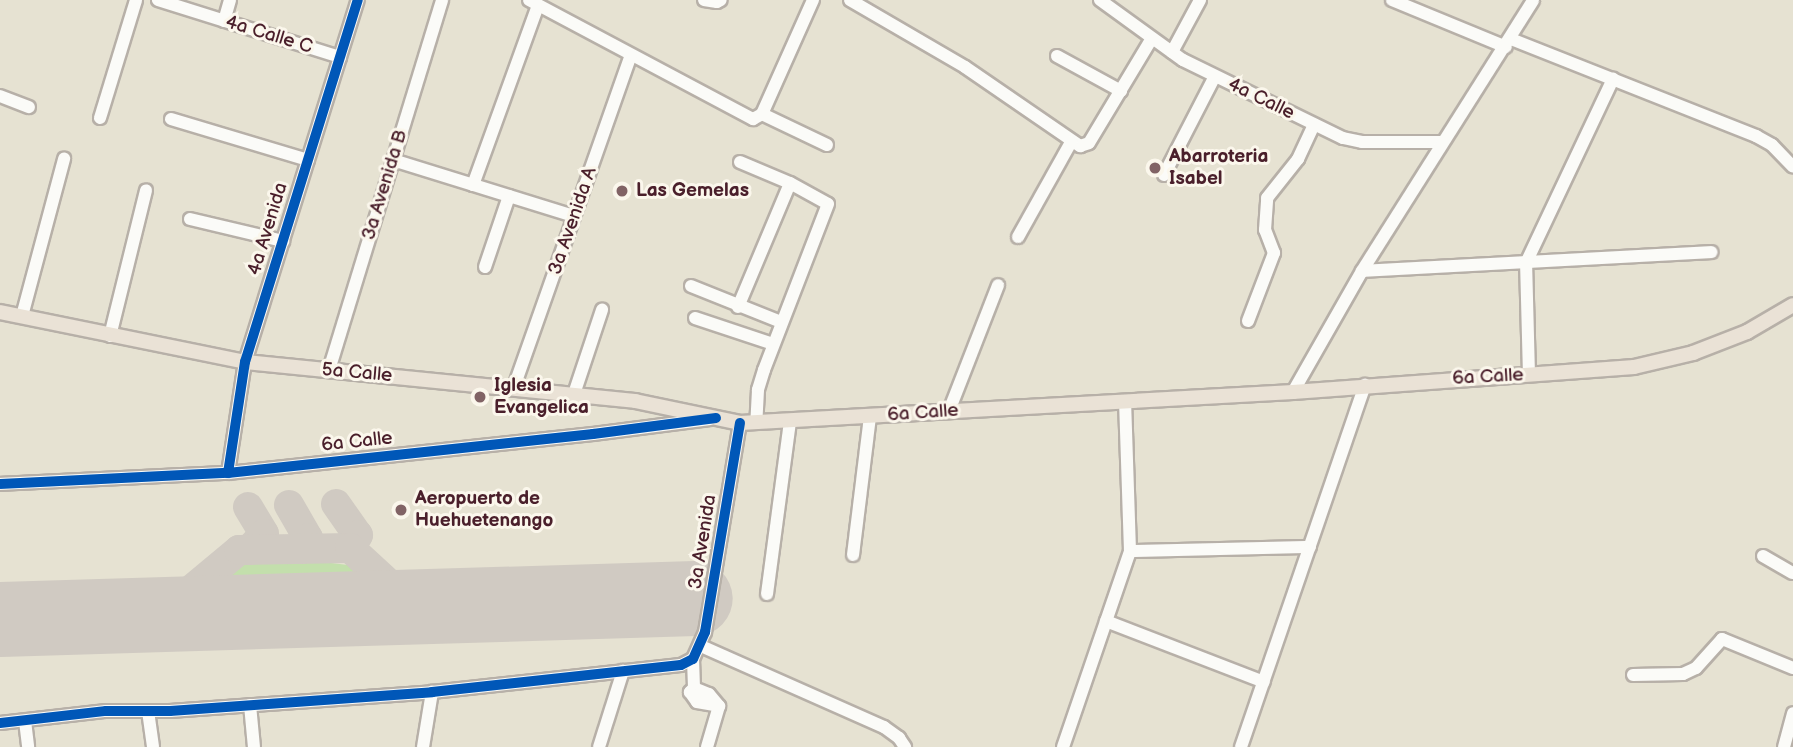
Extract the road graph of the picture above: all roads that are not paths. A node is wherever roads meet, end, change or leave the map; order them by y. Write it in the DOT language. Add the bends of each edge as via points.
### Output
graph roads {
  1 [pos="136,0"];
  2 [pos="158,0"];
  3 [pos="230,0"];
  4 [pos="358,0"];
  5 [pos="442,0"];
  6 [pos="704,0"];
  7 [pos="721,0"];
  8 [pos="813,0"];
  9 [pos="850,0"];
  10 [pos="1100,0"];
  11 [pos="1200,0"];
  12 [pos="1392,0"];
  13 [pos="1533,0"];
  14 [pos="534,2"];
  15 [pos="224,21"];
  16 [pos="1152,38"];
  17 [pos="1508,43"];
  18 [pos="1172,52"];
  19 [pos="631,55"];
  20 [pos="1056,56"];
  21 [pos="340,57"];
  22 [pos="1215,76"];
  23 [pos="1613,79"];
  24 [pos="1121,91"];
  25 [pos="0,96"];
  26 [pos="29,107"];
  27 [pos="762,114"];
  28 [pos="100,118"];
  29 [pos="170,119"];
  30 [pos="1314,125"];
  31 [pos="1071,142"];
  32 [pos="1442,142"];
  33 [pos="827,145"];
  34 [pos="64,159"];
  35 [pos="308,160"];
  36 [pos="393,160"];
  37 [pos="740,162"];
  38 [pos="1793,167"];
  39 [pos="1164,175"];
  40 [pos="790,183"];
  41 [pos="473,185"];
  42 [pos="146,190"];
  43 [pos="509,196"];
  44 [pos="574,216"];
  45 [pos="190,219"];
  46 [pos="1018,237"];
  47 [pos="283,241"];
  48 [pos="1711,251"];
  49 [pos="1527,263"];
  50 [pos="485,267"];
  51 [pos="1362,271"];
  52 [pos="998,285"];
  53 [pos="691,286"];
  54 [pos="1793,305"];
  55 [pos="738,307"];
  56 [pos="602,310"];
  57 [pos="0,312"];
  58 [pos="22,316"];
  59 [pos="695,318"];
  60 [pos="1248,321"];
  61 [pos="781,322"];
  62 [pos="110,336"];
  63 [pos="773,344"];
  64 [pos="245,362"];
  65 [pos="329,370"];
  66 [pos="1529,374"];
  67 [pos="1365,384"];
  68 [pos="514,387"];
  69 [pos="1293,392"];
  70 [pos="574,394"];
  71 [pos="1125,401"];
  72 [pos="949,411"];
  73 [pos="870,417"];
  74 [pos="716,418"];
  75 [pos="757,422"];
  76 [pos="790,422"];
  77 [pos="740,423"];
  78 [pos="228,473"];
  79 [pos="0,484"];
  80 [pos="1310,547"];
  81 [pos="1130,551"];
  82 [pos="853,555"];
  83 [pos="1763,555"];
  84 [pos="1793,573"];
  85 [pos="767,594"];
  86 [pos="1106,621"];
  87 [pos="701,646"];
  88 [pos="691,660"];
  89 [pos="1793,668"];
  90 [pos="623,671"];
  91 [pos="1633,675"];
  92 [pos="1264,682"];
  93 [pos="432,692"];
  94 [pos="250,705"];
  95 [pos="148,711"];
  96 [pos="1793,713"];
  97 [pos="25,720"];
  98 [pos="0,723"];
  99 [pos="29,747"];
  100 [pos="153,747"];
  101 [pos="254,747"];
  102 [pos="423,747"];
  103 [pos="599,747"];
  104 [pos="708,747"];
  105 [pos="905,747"];
  106 [pos="1063,747"];
  107 [pos="1241,747"];
  108 [pos="1784,747"];
  1 -- 28 [label="street"];
  2 -- 15 [label="street, 4a Calle C"];
  3 -- 15 [label="street"];
  4 -- 21 [label="street, 4a Avenida"];
  5 -- 36 [label="street, 3a Avenida B"];
  6 -- 7 [label="street"];
  8 -- 27 [label="street"];
  9 -- 31 [label="street" via="965,67"];
  10 -- 16 [label="street, 4a Calle"];
  11 -- 18 [label="street"];
  12 -- 17 [label="street"];
  13 -- 17 [label="street"];
  14 -- 19 [label="street"];
  14 -- 41 [label="street"];
  15 -- 21 [label="street, 4a Calle C"];
  16 -- 18 [label="street, 4a Calle"];
  16 -- 24 [label="street"];
  17 -- 23 [label="street"];
  17 -- 32 [label="street"];
  18 -- 22 [label="street, 4a Calle"];
  19 -- 27 [label="street" via="753,119"];
  19 -- 44 [label="street, 3a Avenida A"];
  20 -- 24 [label="street"];
  21 -- 35 [label="street, 4a Avenida"];
  22 -- 30 [label="street, 4a Calle"];
  22 -- 39 [label="street"];
  23 -- 38 [label="street" via="1756,136"];
  23 -- 49 [label="street"];
  24 -- 31 [label="street" via="1089,143"];
  25 -- 26 [label="street"];
  27 -- 33 [label="street"];
  29 -- 35 [label="street"];
  30 -- 32 [label="street, 4a Calle" via="1362,142"];
  30 -- 60 [label="street" via="1298,159 1267,198 1265,230 1274,253"];
  31 -- 46 [label="street"];
  32 -- 51 [label="street"];
  34 -- 58 [label="street"];
  35 -- 47 [label="street, 4a Avenida"];
  36 -- 41 [label="street"];
  36 -- 65 [label="street, 3a Avenida B"];
  37 -- 40 [label="street"];
  40 -- 55 [label="street"];
  40 -- 61 [label="street" via="828,204"];
  41 -- 43 [label="street"];
  42 -- 62 [label="street"];
  43 -- 44 [label="street"];
  43 -- 50 [label="street"];
  44 -- 68 [label="street, 3a Avenida A"];
  45 -- 47 [label="street"];
  47 -- 64 [label="street, 4a Avenida"];
  48 -- 49 [label="street"];
  49 -- 51 [label="street"];
  49 -- 66 [label="street"];
  51 -- 69 [label="street"];
  52 -- 72 [label="street"];
  53 -- 55 [label="street"];
  54 -- 66 [label="main road, 6a Calle" via="1747,332 1693,352 1634,367"];
  55 -- 61 [label="street"];
  56 -- 70 [label="street"];
  57 -- 58 [label="main road, 5a Calle"];
  58 -- 62 [label="main road, 5a Calle"];
  59 -- 63 [label="street"];
  61 -- 63 [label="street"];
  62 -- 64 [label="main road, 5a Calle"];
  63 -- 75 [label="street" via="759,385"];
  64 -- 65 [label="main road, 5a Calle"];
  64 -- 78 [label="street, 4a Avenida"];
  65 -- 68 [label="main road, 5a Calle"];
  66 -- 67 [label="main road, 6a Calle"];
  67 -- 69 [label="main road, 6a Calle"];
  67 -- 80 [label="street"];
  68 -- 70 [label="main road, 5a Calle"];
  69 -- 71 [label="main road, 6a Calle"];
  70 -- 74 [label="main road, 5a Calle"];
  71 -- 72 [label="main road, 6a Calle"];
  71 -- 81 [label="street"];
  72 -- 73 [label="main road, 6a Calle"];
  73 -- 76 [label="main road, 6a Calle"];
  73 -- 82 [label="street"];
  74 -- 77 [label="main road, 6a Calle"];
  74 -- 78 [label="street, 6a Calle"];
  75 -- 76 [label="main road, 6a Calle"];
  75 -- 77 [label="main road, 6a Calle"];
  76 -- 85 [label="street"];
  77 -- 87 [label="street, 3a Avenida"];
  78 -- 79 [label="street, 6a Calle"];
  80 -- 81 [label="street"];
  80 -- 92 [label="street"];
  81 -- 86 [label="street"];
  83 -- 84 [label="street"];
  86 -- 92 [label="street"];
  86 -- 106 [label="street"];
  87 -- 88 [label="street, 3a Avenida"];
  87 -- 105 [label="street" via="884,727"];
  88 -- 90 [label="street"];
  88 -- 104 [label="street" via="694,688 719,706"];
  89 -- 91 [label="street" via="1722,639 1696,668 1684,674"];
  90 -- 93 [label="street"];
  90 -- 103 [label="street"];
  92 -- 107 [label="street"];
  93 -- 94 [label="street"];
  93 -- 102 [label="street"];
  94 -- 95 [label="street"];
  94 -- 101 [label="street"];
  95 -- 97 [label="street"];
  95 -- 100 [label="street"];
  96 -- 108 [label="street"];
  97 -- 98 [label="street"];
  97 -- 99 [label="street"];
}
